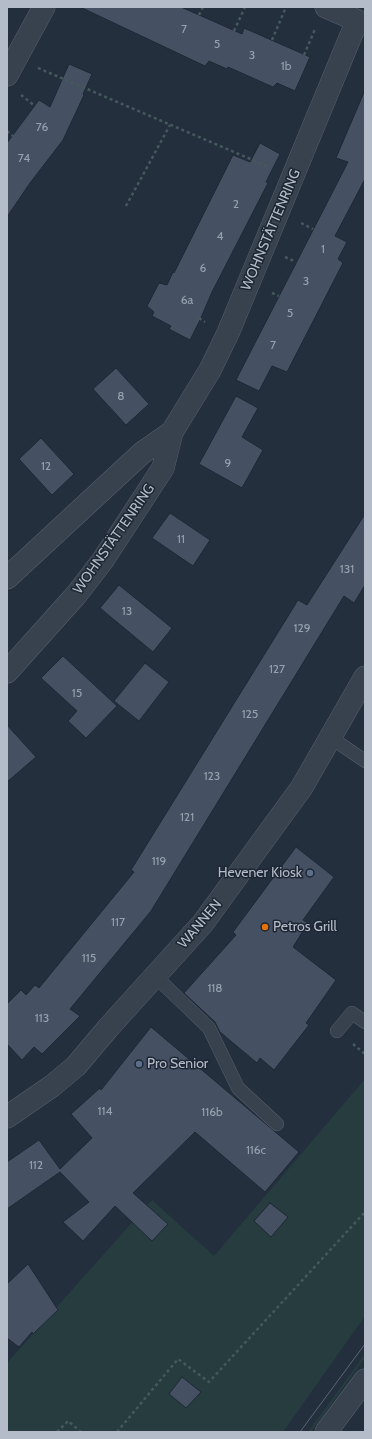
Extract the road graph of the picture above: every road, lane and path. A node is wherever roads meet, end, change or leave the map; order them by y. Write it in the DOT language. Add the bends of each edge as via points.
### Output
graph roads {
  1 [pos="44,7"];
  2 [pos="203,7"];
  3 [pos="245,7"];
  4 [pos="286,7"];
  5 [pos="326,7"];
  6 [pos="199,15"];
  7 [pos="361,23"];
  8 [pos="234,31"];
  9 [pos="272,40"];
  10 [pos="11,67"];
  11 [pos="170,125"];
  12 [pos="7,132"];
  13 [pos="13,136"];
  14 [pos="293,178"];
  15 [pos="126,206"];
  16 [pos="172,432"];
  17 [pos="7,578"];
  18 [pos="7,672"];
  19 [pos="365,676"];
  20 [pos="330,737"];
  21 [pos="365,761"];
  22 [pos="155,976"];
  23 [pos="365,1022"];
  24 [pos="337,1031"];
  25 [pos="7,1117"];
  26 [pos="277,1124"];
  27 [pos="365,1212"];
  28 [pos="365,1380"];
  29 [pos="57,1432"];
  30 [pos="81,1432"];
  31 [pos="117,1432"];
  32 [pos="326,1432"];
  1 -- 10 [label="street"];
  2 -- 6 [label="path"];
  3 -- 8 [label="path"];
  4 -- 9 [label="path"];
  5 -- 7 [label="street"];
  7 -- 14 [label="street, WOHNSTÄTTENRING"];
  10 -- 11 [label="path"];
  11 -- 14 [label="path"];
  11 -- 15 [label="path"];
  12 -- 13 [label="path"];
  14 -- 16 [label="street, WOHNSTÄTTENRING" via="210,370"];
  16 -- 17 [label="street, WOHNSTÄTTENRING" via="142,453"];
  16 -- 18 [label="street, WOHNSTÄTTENRING" via="163,468 103,560 76,595"];
  19 -- 20 [label="street, WANNEN"];
  20 -- 21 [label="lane"];
  20 -- 22 [label="street, WANNEN" via="302,788 255,854 200,927"];
  22 -- 25 [label="street, WANNEN" via="76,1066"];
  22 -- 26 [label="lane" via="209,1028 238,1088"];
  23 -- 24 [label="lane" via="352,1013"];
  27 -- 31 [label="path" via="209,1382 178,1359"];
  28 -- 32 [label="street"];
  29 -- 30 [label="path" via="68,1421"];
}
